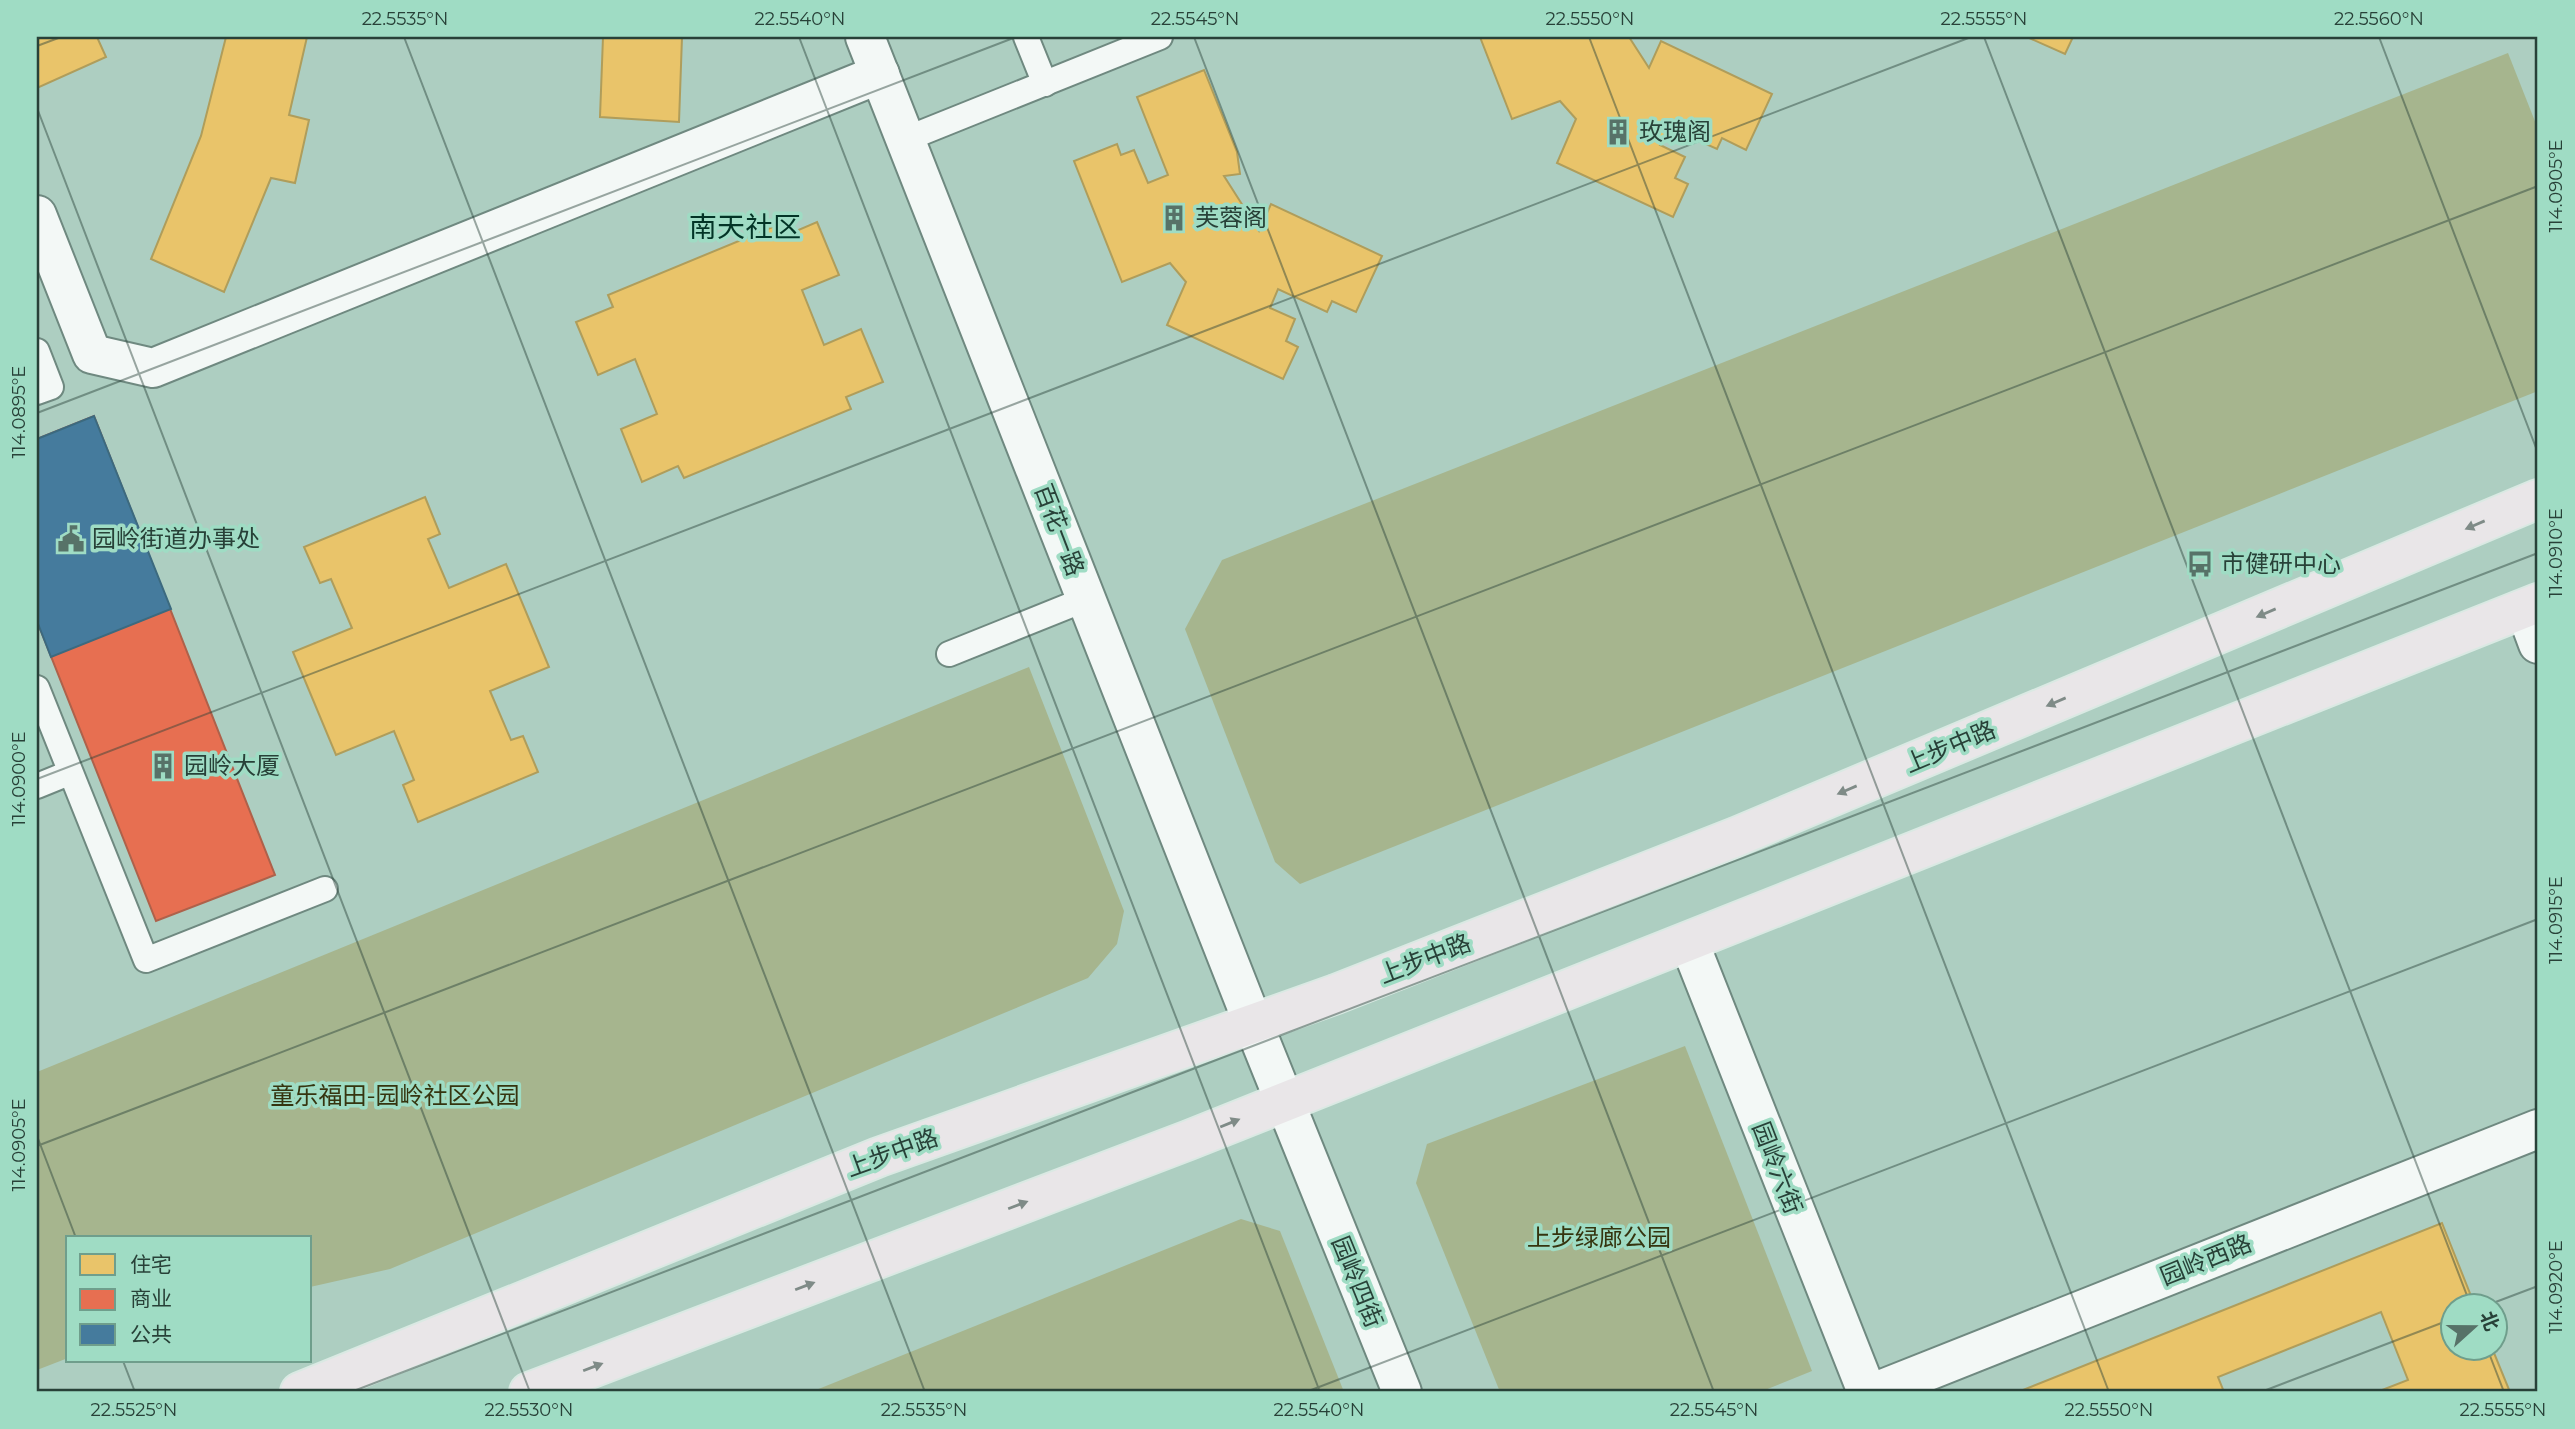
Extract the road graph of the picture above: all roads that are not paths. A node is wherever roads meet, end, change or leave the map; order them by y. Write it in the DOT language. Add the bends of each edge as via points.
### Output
graph roads {
  1 [pos="865,37"];
  2 [pos="1026,37"];
  3 [pos="1160,37"];
  4 [pos="880,74"];
  5 [pos="1045,84"];
  6 [pos="906,139"];
  7 [pos="37,215"];
  8 [pos="37,351"];
  9 [pos="37,392"];
  10 [pos="2538,499"];
  11 [pos="1086,599"];
  12 [pos="2531,606"];
  13 [pos="2538,644"];
  14 [pos="949,654"];
  15 [pos="37,688"];
  16 [pos="69,773"];
  17 [pos="37,786"];
  18 [pos="326,888"];
  19 [pos="1689,943"];
  20 [pos="1253,1023"];
  21 [pos="1284,1101"];
  22 [pos="2538,1129"];
  23 [pos="300,1392"];
  24 [pos="529,1392"];
  25 [pos="1402,1392"];
  26 [pos="1867,1392"];
  27 [pos="1875,1392"];
  1 -- 4 [label="street, 百花一路"];
  2 -- 5 [label="lane"];
  3 -- 5 [label="lane"];
  4 -- 6 [label="street, 百花一路"];
  4 -- 7 [label="street" via="153,368 92,354"];
  5 -- 6 [label="lane"];
  6 -- 11 [label="street, 百花一路"];
  8 -- 9 [label="lane" via="51,387"];
  10 -- 20 [label="main road, 上步中路, one-way" via="1737,837"];
  11 -- 14 [label="lane"];
  11 -- 20 [label="street, 百花一路"];
  12 -- 13 [label="street"];
  12 -- 19 [label="main road"];
  15 -- 16 [label="lane"];
  16 -- 17 [label="lane"];
  16 -- 18 [label="lane" via="146,960"];
  19 -- 21 [label="main road"];
  19 -- 26 [label="street, 园岭六街"];
  20 -- 21 [label="street, 百花一路"];
  20 -- 23 [label="main road, 上步中路" via="878,1157"];
  24 -- 21 [label="main road, one-way"];
  21 -- 25 [label="street, 园岭四街"];
  22 -- 27 [label="street, 园岭西路"];
}
